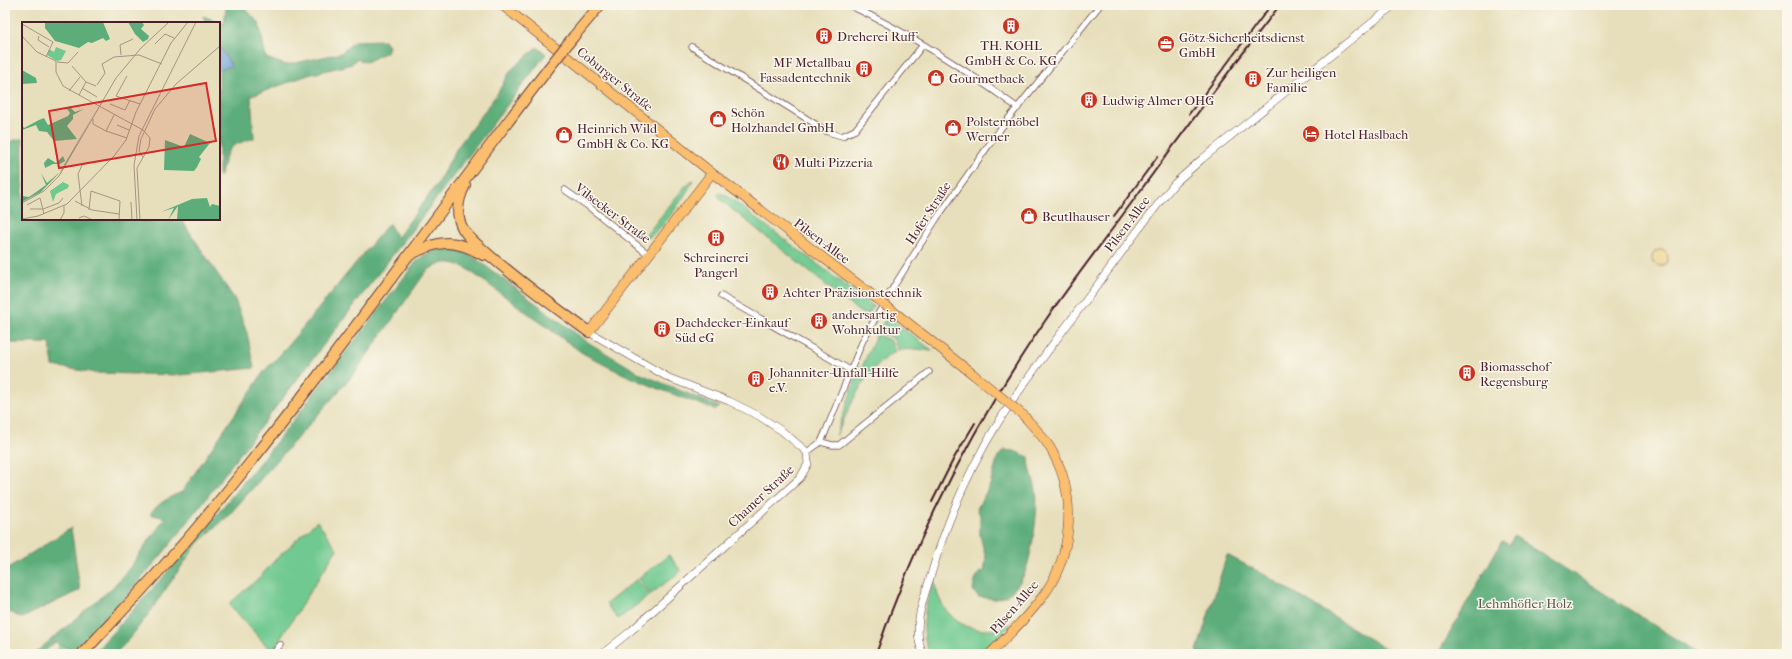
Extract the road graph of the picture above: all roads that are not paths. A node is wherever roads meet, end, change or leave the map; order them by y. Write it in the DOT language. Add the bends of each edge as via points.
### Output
graph roads {
  1 [pos="502,5"];
  2 [pos="600,5"];
  3 [pos="849,5"];
  4 [pos="1100,5"];
  5 [pos="1394,5"];
  6 [pos="923,45"];
  7 [pos="692,47"];
  8 [pos="1018,108"];
  9 [pos="474,167"];
  10 [pos="712,173"];
  11 [pos="565,190"];
  12 [pos="648,254"];
  13 [pos="406,257"];
  14 [pos="500,264"];
  15 [pos="721,296"];
  16 [pos="589,332"];
  17 [pos="850,370"];
  18 [pos="929,372"];
  19 [pos="820,442"];
  20 [pos="807,452"];
  21 [pos="280,645"];
  22 [pos="82,654"];
  23 [pos="273,654"];
  24 [pos="602,654"];
  25 [pos="923,654"];
  26 [pos="990,654"];
  1 -- 10 [label="main road, Coburger Straße"];
  2 -- 9 [label="highway, bridge"];
  3 -- 6 [label="street"];
  4 -- 8 [label="street, Hofer Straße"];
  5 -- 25 [label="street, Pilsen-Allee" via="1183,175 1037,364 996,427 959,497 935,561 921,609 918,624 919,646"];
  6 -- 7 [label="street" via="855,130 842,136 828,132"];
  6 -- 8 [label="street" via="978,78"];
  8 -- 17 [label="street, Hofer Straße" via="937,218 883,305"];
  9 -- 13 [label="highway"];
  9 -- 14 [label="highway" via="462,191 458,214 469,237"];
  10 -- 12 [label="main road"];
  10 -- 26 [label="main road, Pilsen-Allee, bridge" via="907,322 1023,415 1053,453 1059,467 1069,511 1060,563 1044,595"];
  11 -- 12 [label="street, Vilsecker Straße"];
  12 -- 16 [label="main road"];
  13 -- 14 [label="highway" via="442,242 470,248"];
  13 -- 22 [label="highway" via="318,376 205,518 150,582"];
  14 -- 16 [label="highway"];
  15 -- 17 [label="street"];
  16 -- 20 [label="street" via="669,378 729,401 759,416"];
  17 -- 19 [label="street, Hofer Straße"];
  18 -- 19 [label="street" via="840,445"];
  19 -- 20 [label="street, Hofer Straße"];
  20 -- 24 [label="street, Chamer Straße" via="808,464 800,478"];
  21 -- 23 [label="street"];
}
